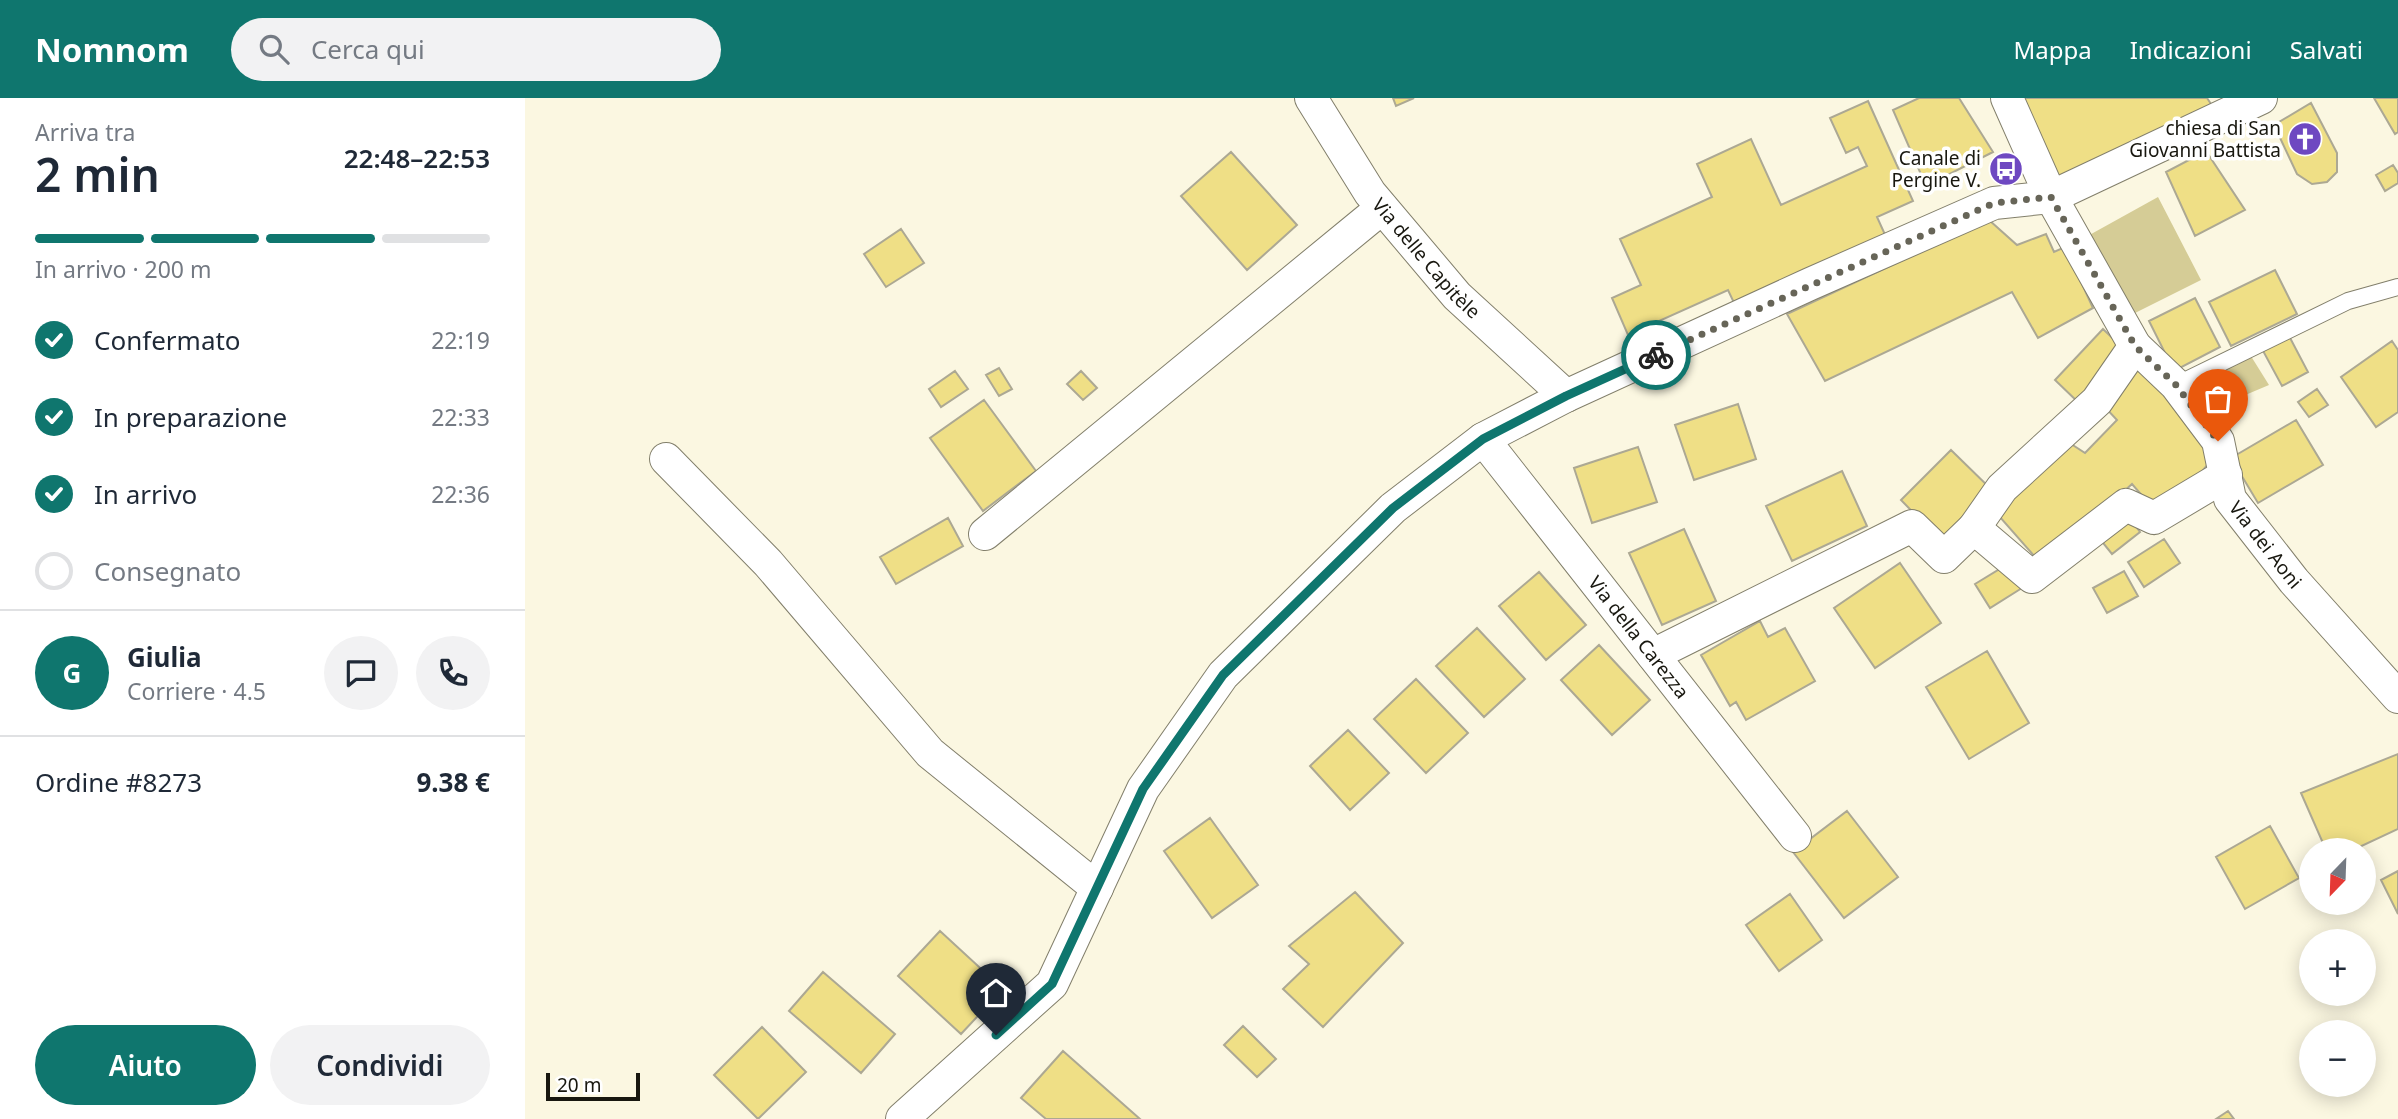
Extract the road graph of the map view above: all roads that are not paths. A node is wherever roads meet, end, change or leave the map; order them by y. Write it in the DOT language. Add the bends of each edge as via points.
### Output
graph roads {
  1 [pos="1311,98"];
  2 [pos="2007,98"];
  3 [pos="2261,98"];
  4 [pos="2051,197"];
  5 [pos="1383,208"];
  6 [pos="2398,287"];
  7 [pos="2135,346"];
  8 [pos="2176,385"];
  9 [pos="1566,396"];
  10 [pos="1483,439"];
  11 [pos="666,459"];
  12 [pos="2226,475"];
  13 [pos="1974,528"];
  14 [pos="985,534"];
  15 [pos="1653,656"];
  16 [pos="2398,698"];
  17 [pos="1795,836"];
  18 [pos="1097,888"];
  19 [pos="902,1119"];
  1 -- 5 [label="street, Via delle Capitèle"];
  2 -- 4 [label="street, Via dei Aoni"];
  3 -- 4 [label="street"];
  4 -- 7 [label="street, Via dei Aoni"];
  4 -- 9 [label="street" via="1994,203"];
  5 -- 9 [label="street, Via delle Capitèle" via="1457,296"];
  5 -- 14 [label="street"];
  6 -- 8 [label="lane" via="2348,301"];
  7 -- 8 [label="street, Via dei Aoni"];
  7 -- 13 [label="street" via="2097,401 2002,488"];
  8 -- 12 [label="street, Via dei Aoni" via="2218,441"];
  9 -- 10 [label="street"];
  10 -- 15 [label="street, Via della Carezza"];
  10 -- 18 [label="street" via="1393,508 1223,675 1143,789"];
  11 -- 18 [label="street" via="768,562 930,753"];
  12 -- 13 [label="street" via="2154,518 2126,505 2032,577"];
  12 -- 16 [label="street, Via dei Aoni" via="2230,499 2294,581"];
  13 -- 15 [label="street" via="1944,557 1912,526"];
  15 -- 17 [label="street, Via della Carezza"];
  18 -- 19 [label="street" via="1052,984"];
}
